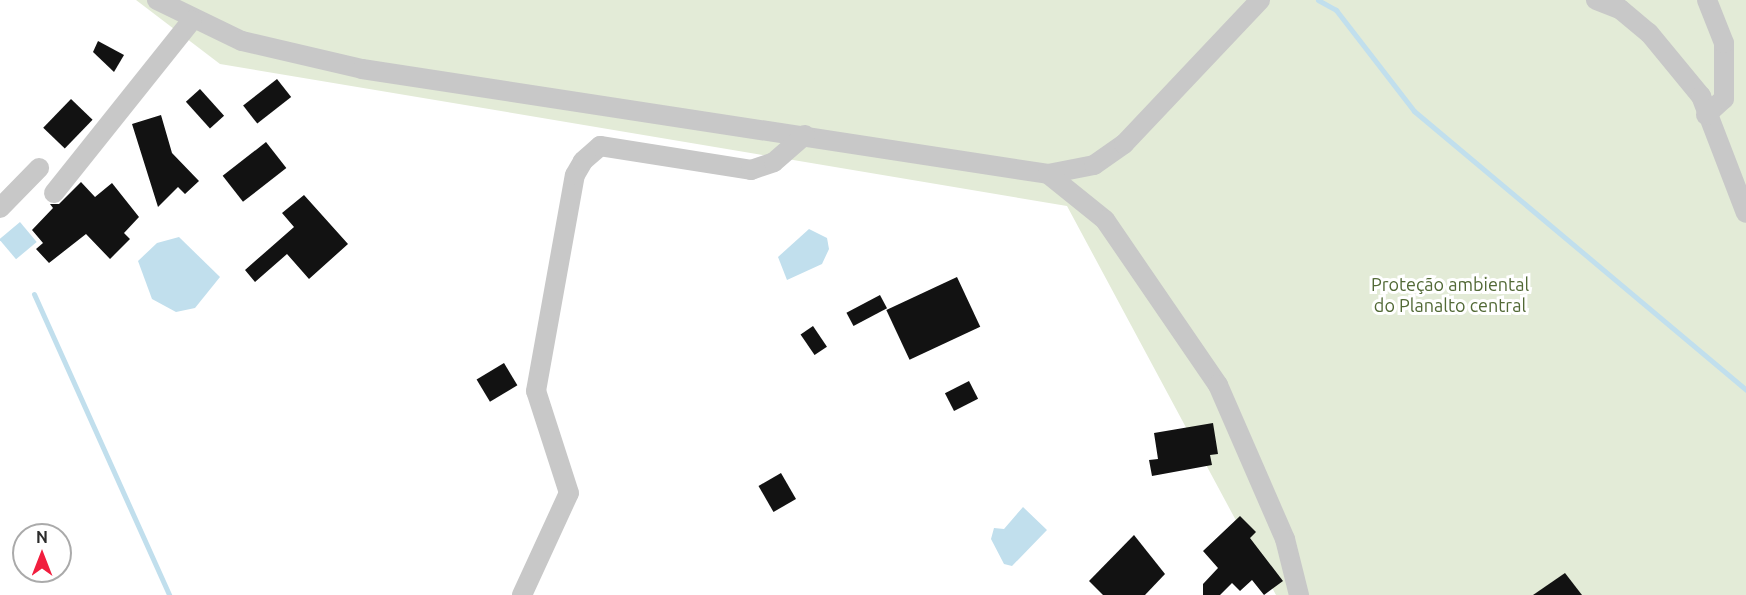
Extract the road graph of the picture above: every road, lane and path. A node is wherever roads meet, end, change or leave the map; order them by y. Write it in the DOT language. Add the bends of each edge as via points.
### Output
graph roads {
  1 [pos="156,0"];
  2 [pos="1260,0"];
  3 [pos="1596,0"];
  4 [pos="1707,0"];
  5 [pos="192,20"];
  6 [pos="1706,115"];
  7 [pos="805,135"];
  8 [pos="39,168"];
  9 [pos="1048,174"];
  10 [pos="54,193"];
  11 [pos="0,208"];
  12 [pos="1746,213"];
  13 [pos="522,595"];
  14 [pos="1299,595"];
  1 -- 5 [label="street"];
  2 -- 9 [label="street" via="1124,144 1094,165"];
  3 -- 6 [label="street" via="1620,9 1649,33 1701,96"];
  4 -- 6 [label="street" via="1724,43 1724,99"];
  5 -- 7 [label="street" via="242,41 362,69"];
  5 -- 10 [label="street"];
  6 -- 12 [label="street"];
  7 -- 9 [label="street"];
  7 -- 13 [label="street" via="774,162 751,170 600,146 583,161 575,175 536,391 569,493"];
  8 -- 11 [label="street"];
  9 -- 14 [label="street" via="1104,220 1218,385 1285,539"];
}
